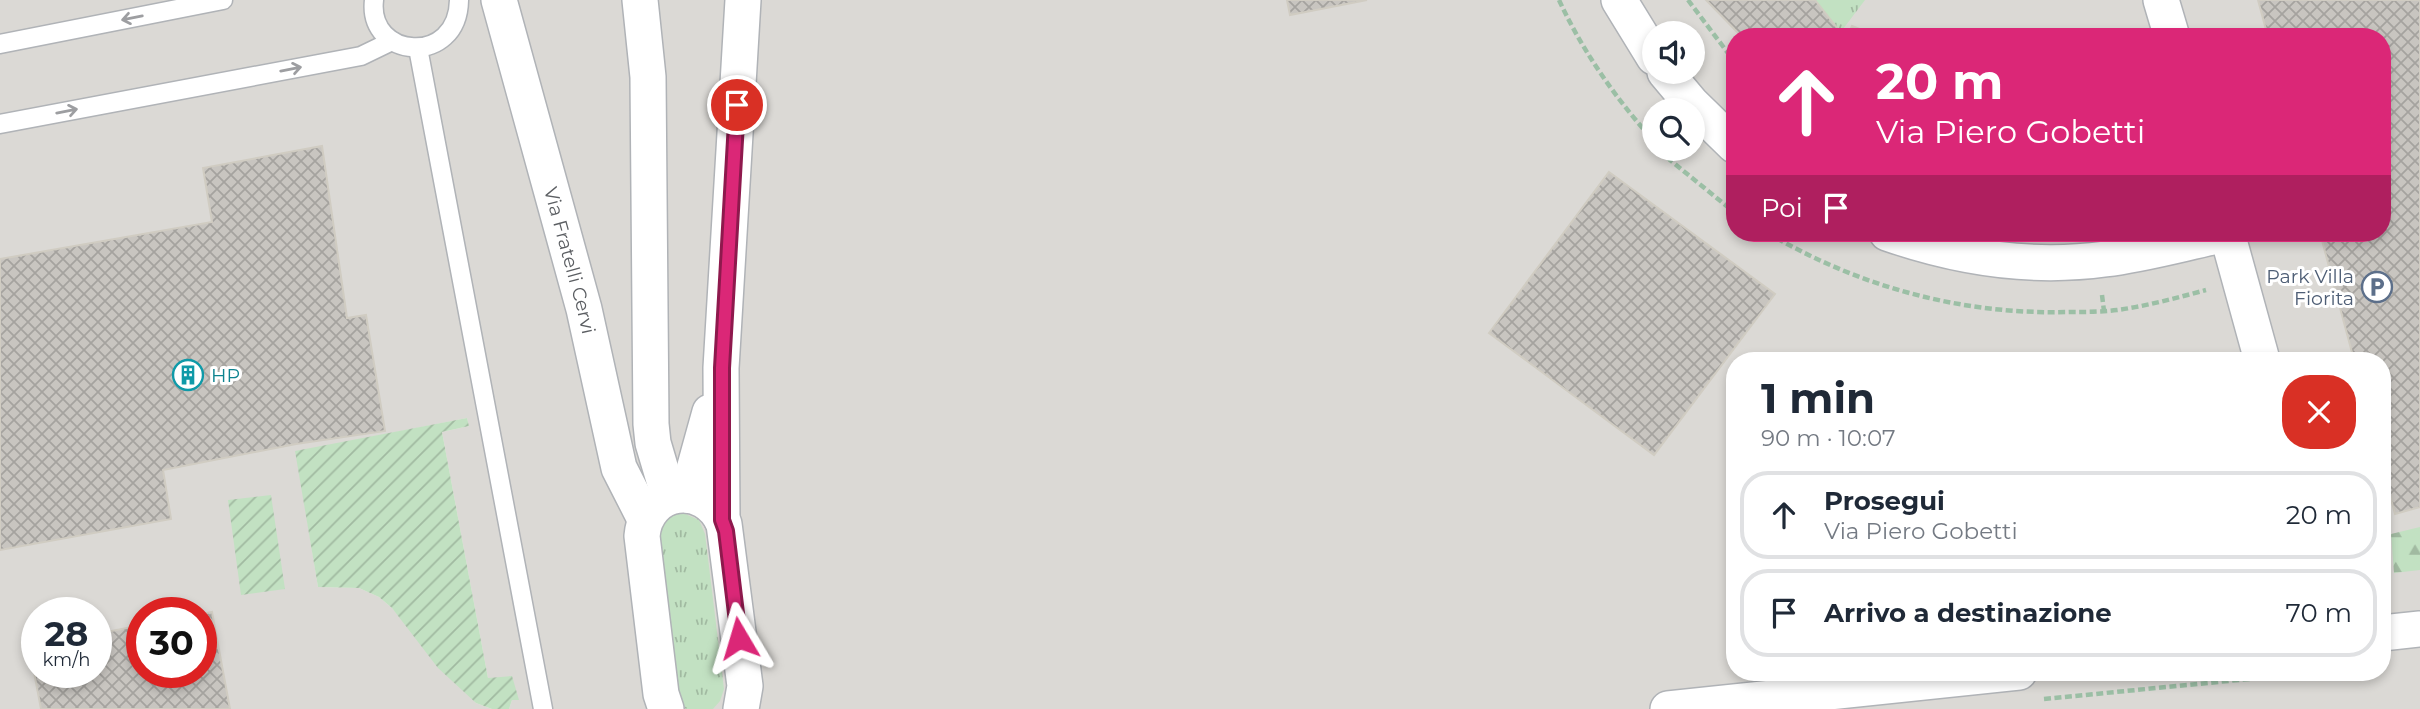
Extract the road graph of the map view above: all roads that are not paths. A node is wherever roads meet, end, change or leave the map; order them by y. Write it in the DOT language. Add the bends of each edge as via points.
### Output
graph roads {
  1 [pos="223,0"];
  2 [pos="374,0"];
  3 [pos="459,0"];
  4 [pos="499,0"];
  5 [pos="640,0"];
  6 [pos="743,0"];
  7 [pos="1619,0"];
  8 [pos="2161,0"];
  9 [pos="159,6"];
  10 [pos="2169,28"];
  11 [pos="1642,37"];
  12 [pos="392,41"];
  13 [pos="0,44"];
  14 [pos="418,48"];
  15 [pos="1675,84"];
  16 [pos="0,124"];
  17 [pos="1726,137"];
  18 [pos="1918,242"];
  19 [pos="2186,242"];
  20 [pos="2230,242"];
  21 [pos="2261,352"];
  22 [pos="722,368"];
  23 [pos="667,504"];
  24 [pos="722,520"];
  25 [pos="2420,629"];
  26 [pos="2391,633"];
  27 [pos="2028,686"];
  28 [pos="740,707"];
  29 [pos="543,709"];
  30 [pos="666,709"];
  31 [pos="1668,709"];
  1 -- 9 [label="lane"];
  2 -- 12 [label="lane" via="375,19"];
  3 -- 14 [label="lane" via="453,28 432,45"];
  4 -- 23 [label="street, Via Fratelli Cervi" via="584,309 619,468"];
  5 -- 23 [label="street" via="648,77 651,424"];
  6 -- 22 [label="street"];
  7 -- 11 [label="street"];
  8 -- 10 [label="street"];
  9 -- 13 [label="lane, one-way"];
  12 -- 14 [label="lane"];
  16 -- 12 [label="lane, one-way" via="360,56"];
  14 -- 29 [label="lane"];
  15 -- 17 [label="street"];
  18 -- 19 [label="street" via="1980,257 2050,262 2108,259"];
  20 -- 21 [label="street"];
  22 -- 23 [label="street"];
  22 -- 24 [label="street"];
  23 -- 24 [label="street" via="697,497"];
  23 -- 30 [label="street" via="642,541"];
  24 -- 28 [label="street" via="745,686"];
  25 -- 26 [label="street"];
  27 -- 31 [label="street"];
}
